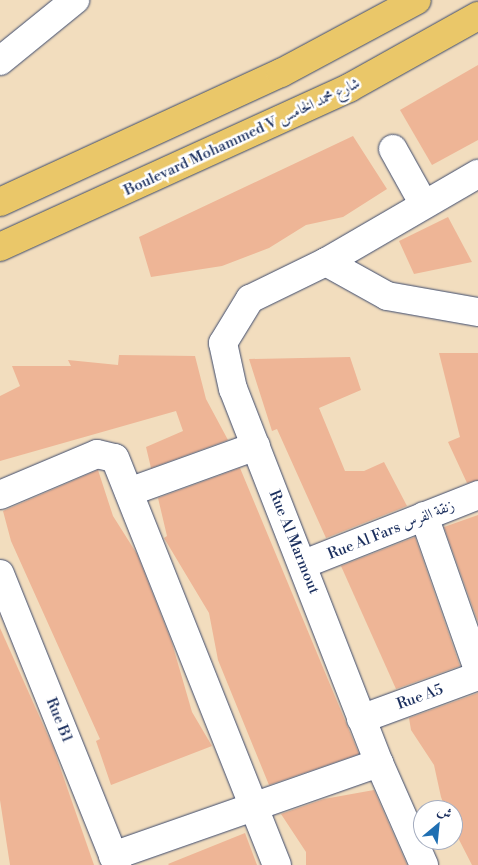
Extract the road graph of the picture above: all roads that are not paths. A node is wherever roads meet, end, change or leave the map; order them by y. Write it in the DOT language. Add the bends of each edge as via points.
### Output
graph roads {
  1 [pos="75,0"];
  2 [pos="417,0"];
  3 [pos="478,16"];
  4 [pos="0,60"];
  5 [pos="393,149"];
  6 [pos="478,174"];
  7 [pos="0,202"];
  8 [pos="423,203"];
  9 [pos="0,247"];
  10 [pos="326,262"];
  11 [pos="478,312"];
  12 [pos="256,446"];
  13 [pos="129,492"];
  14 [pos="0,494"];
  15 [pos="478,496"];
  16 [pos="424,516"];
  17 [pos="304,564"];
  18 [pos="0,574"];
  19 [pos="478,669"];
  20 [pos="478,676"];
  21 [pos="361,719"];
  22 [pos="379,763"];
  23 [pos="254,808"];
  24 [pos="115,860"];
  25 [pos="276,865"];
  26 [pos="424,865"];
  1 -- 4 [label="street"];
  2 -- 7 [label="main road" via="281,73"];
  3 -- 9 [label="main road, Boulevard Mohammed V شارع محمد الخامس" via="341,92"];
  5 -- 8 [label="street"];
  6 -- 8 [label="street, Rue Al Marmout"];
  8 -- 10 [label="street, Rue Al Marmout"];
  10 -- 11 [label="street" via="387,296"];
  10 -- 12 [label="street, Rue Al Marmout" via="250,299 223,343 224,362"];
  12 -- 13 [label="street"];
  12 -- 17 [label="street, Rue Al Marmout"];
  13 -- 14 [label="street" via="115,458 104,453"];
  13 -- 23 [label="street"];
  15 -- 16 [label="street, Rue Al Fars زنقة الفرس"];
  16 -- 17 [label="street, Rue Al Fars زنقة الفرس"];
  16 -- 19 [label="street"];
  17 -- 21 [label="street, Rue Al Marmout"];
  18 -- 24 [label="street, Rue B1"];
  20 -- 21 [label="street, Rue A5"];
  21 -- 22 [label="street, Rue Al Marmout"];
  22 -- 23 [label="street"];
  22 -- 26 [label="street, Rue Al Marmout"];
  23 -- 24 [label="street"];
  23 -- 25 [label="street"];
}
